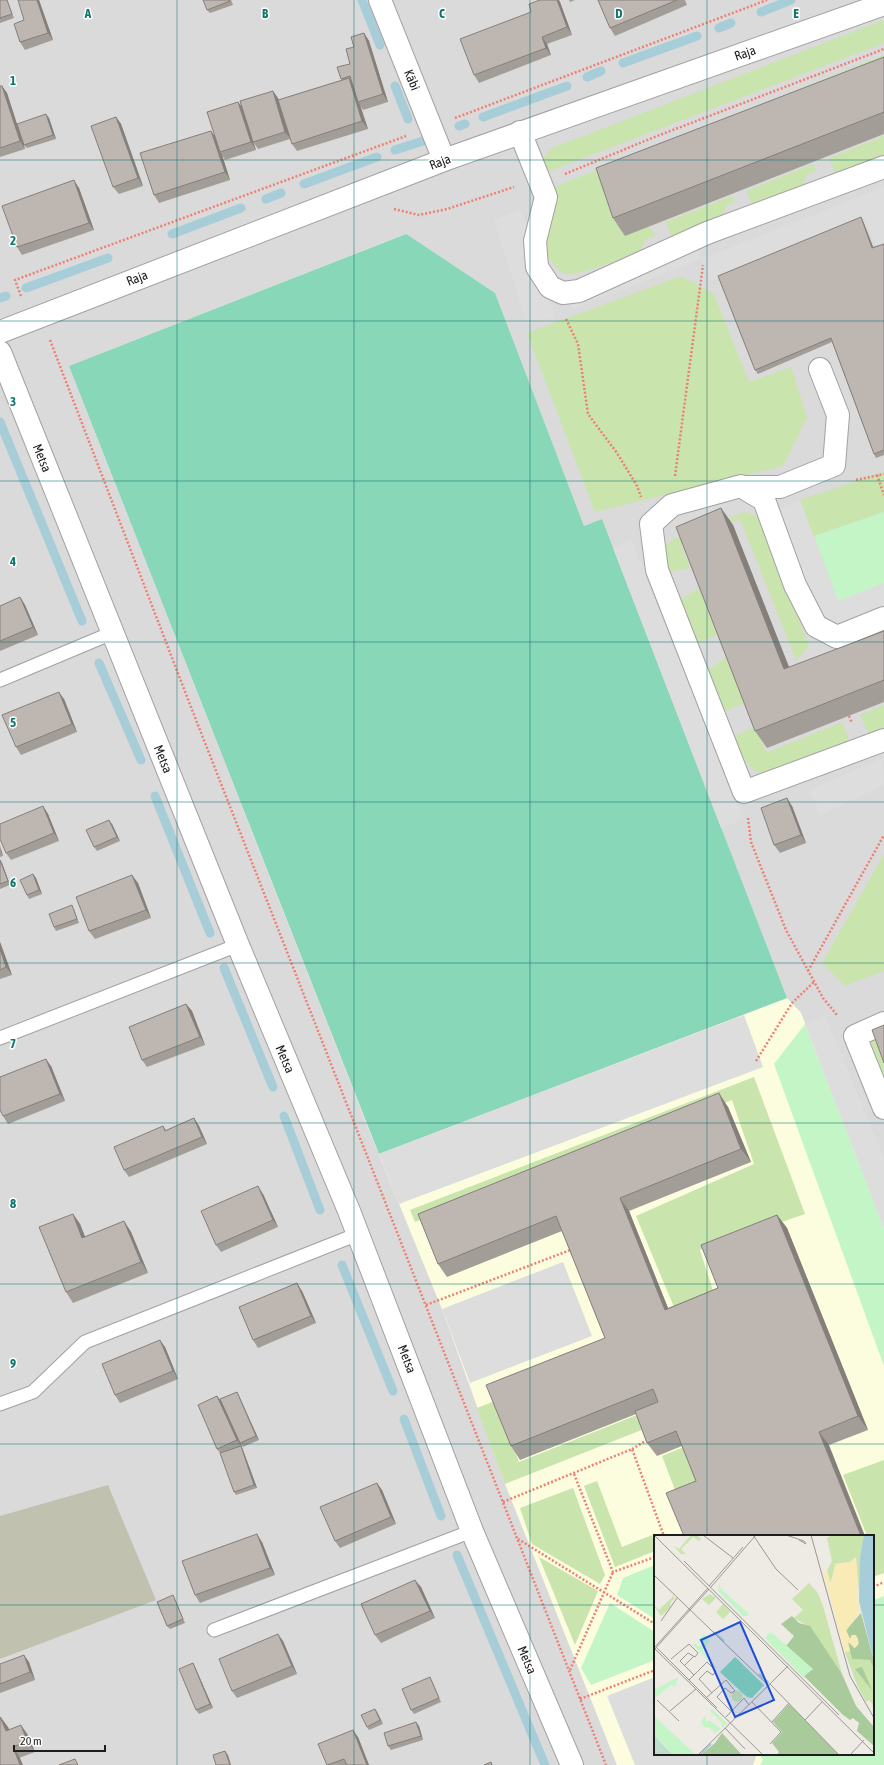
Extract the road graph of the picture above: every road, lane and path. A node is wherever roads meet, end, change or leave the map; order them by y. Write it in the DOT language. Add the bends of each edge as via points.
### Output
graph roads {
  1 [pos="380,0"];
  2 [pos="767,0"];
  3 [pos="884,4"];
  4 [pos="884,49"];
  5 [pos="431,127"];
  6 [pos="520,132"];
  7 [pos="444,160"];
  8 [pos="884,167"];
  9 [pos="539,179"];
  10 [pos="386,208"];
  11 [pos="707,233"];
  12 [pos="550,287"];
  13 [pos="23,302"];
  14 [pos="0,332"];
  15 [pos="50,338"];
  16 [pos="0,352"];
  17 [pos="820,369"];
  18 [pos="877,475"];
  19 [pos="743,487"];
  20 [pos="884,495"];
  21 [pos="672,505"];
  22 [pos="651,524"];
  23 [pos="884,618"];
  24 [pos="112,633"];
  25 [pos="0,680"];
  26 [pos="884,740"];
  27 [pos="744,792"];
  28 [pos="884,835"];
  29 [pos="238,944"];
  30 [pos="808,972"];
  31 [pos="814,982"];
  32 [pos="884,1023"];
  33 [pos="855,1036"];
  34 [pos="0,1038"];
  35 [pos="756,1061"];
  36 [pos="884,1108"];
  37 [pos="358,1234"];
  38 [pos="573,1249"];
  39 [pos="426,1305"];
  40 [pos="0,1404"];
  41 [pos="650,1439"];
  42 [pos="632,1449"];
  43 [pos="574,1474"];
  44 [pos="503,1502"];
  45 [pos="472,1531"];
  46 [pos="664,1535"];
  47 [pos="517,1539"];
  48 [pos="654,1557"];
  49 [pos="613,1572"];
  50 [pos="884,1582"];
  51 [pos="874,1587"];
  52 [pos="604,1592"];
  53 [pos="654,1623"];
  54 [pos="214,1630"];
  55 [pos="654,1670"];
  56 [pos="569,1671"];
  57 [pos="580,1699"];
  58 [pos="572,1765"];
  59 [pos="606,1765"];
  1 -- 5 [label="street, Käbi"];
  2 -- 5 [label="path"];
  3 -- 6 [label="street, Raja"];
  4 -- 9 [label="path" via="652,138 567,174"];
  5 -- 7 [label="street, Käbi"];
  5 -- 13 [label="path" via="15,280"];
  6 -- 7 [label="street, Raja"];
  6 -- 9 [label="street"];
  7 -- 14 [label="street, Raja"];
  8 -- 11 [label="street"];
  9 -- 10 [label="path" via="447,209 420,215"];
  9 -- 12 [label="street" via="546,196 535,241 537,267"];
  11 -- 12 [label="street" via="579,291 563,293"];
  11 -- 21 [label="path"];
  12 -- 22 [label="path" via="578,344 588,414 617,453 637,486"];
  15 -- 39 [label="path" via="186,695"];
  16 -- 24 [label="street, Metsa"];
  17 -- 19 [label="street" via="838,415 834,465 780,487"];
  18 -- 20 [label="path"];
  19 -- 21 [label="street"];
  19 -- 23 [label="street" via="764,500 796,585 816,626 836,638"];
  21 -- 22 [label="street"];
  22 -- 27 [label="street" via="656,570"];
  24 -- 25 [label="lane"];
  24 -- 29 [label="street, Metsa"];
  26 -- 27 [label="street"];
  27 -- 30 [label="path" via="752,842 786,930"];
  28 -- 30 [label="path"];
  29 -- 34 [label="lane"];
  29 -- 37 [label="street, Metsa"];
  30 -- 31 [label="path"];
  31 -- 33 [label="path" via="822,998"];
  31 -- 35 [label="path" via="792,1002"];
  32 -- 33 [label="street"];
  33 -- 36 [label="street"];
  37 -- 40 [label="lane" via="85,1342 33,1392"];
  37 -- 45 [label="street, Metsa"];
  38 -- 39 [label="path"];
  39 -- 44 [label="path"];
  41 -- 42 [label="path"];
  42 -- 43 [label="path"];
  42 -- 46 [label="path"];
  43 -- 44 [label="path"];
  43 -- 49 [label="path"];
  44 -- 47 [label="path"];
  45 -- 54 [label="lane"];
  45 -- 58 [label="street, Metsa"];
  47 -- 52 [label="path"];
  47 -- 56 [label="path"];
  48 -- 49 [label="path"];
  49 -- 52 [label="path"];
  50 -- 51 [label="path"];
  52 -- 53 [label="path"];
  52 -- 56 [label="path"];
  55 -- 57 [label="path"];
  56 -- 57 [label="path"];
  57 -- 59 [label="path"];
}
